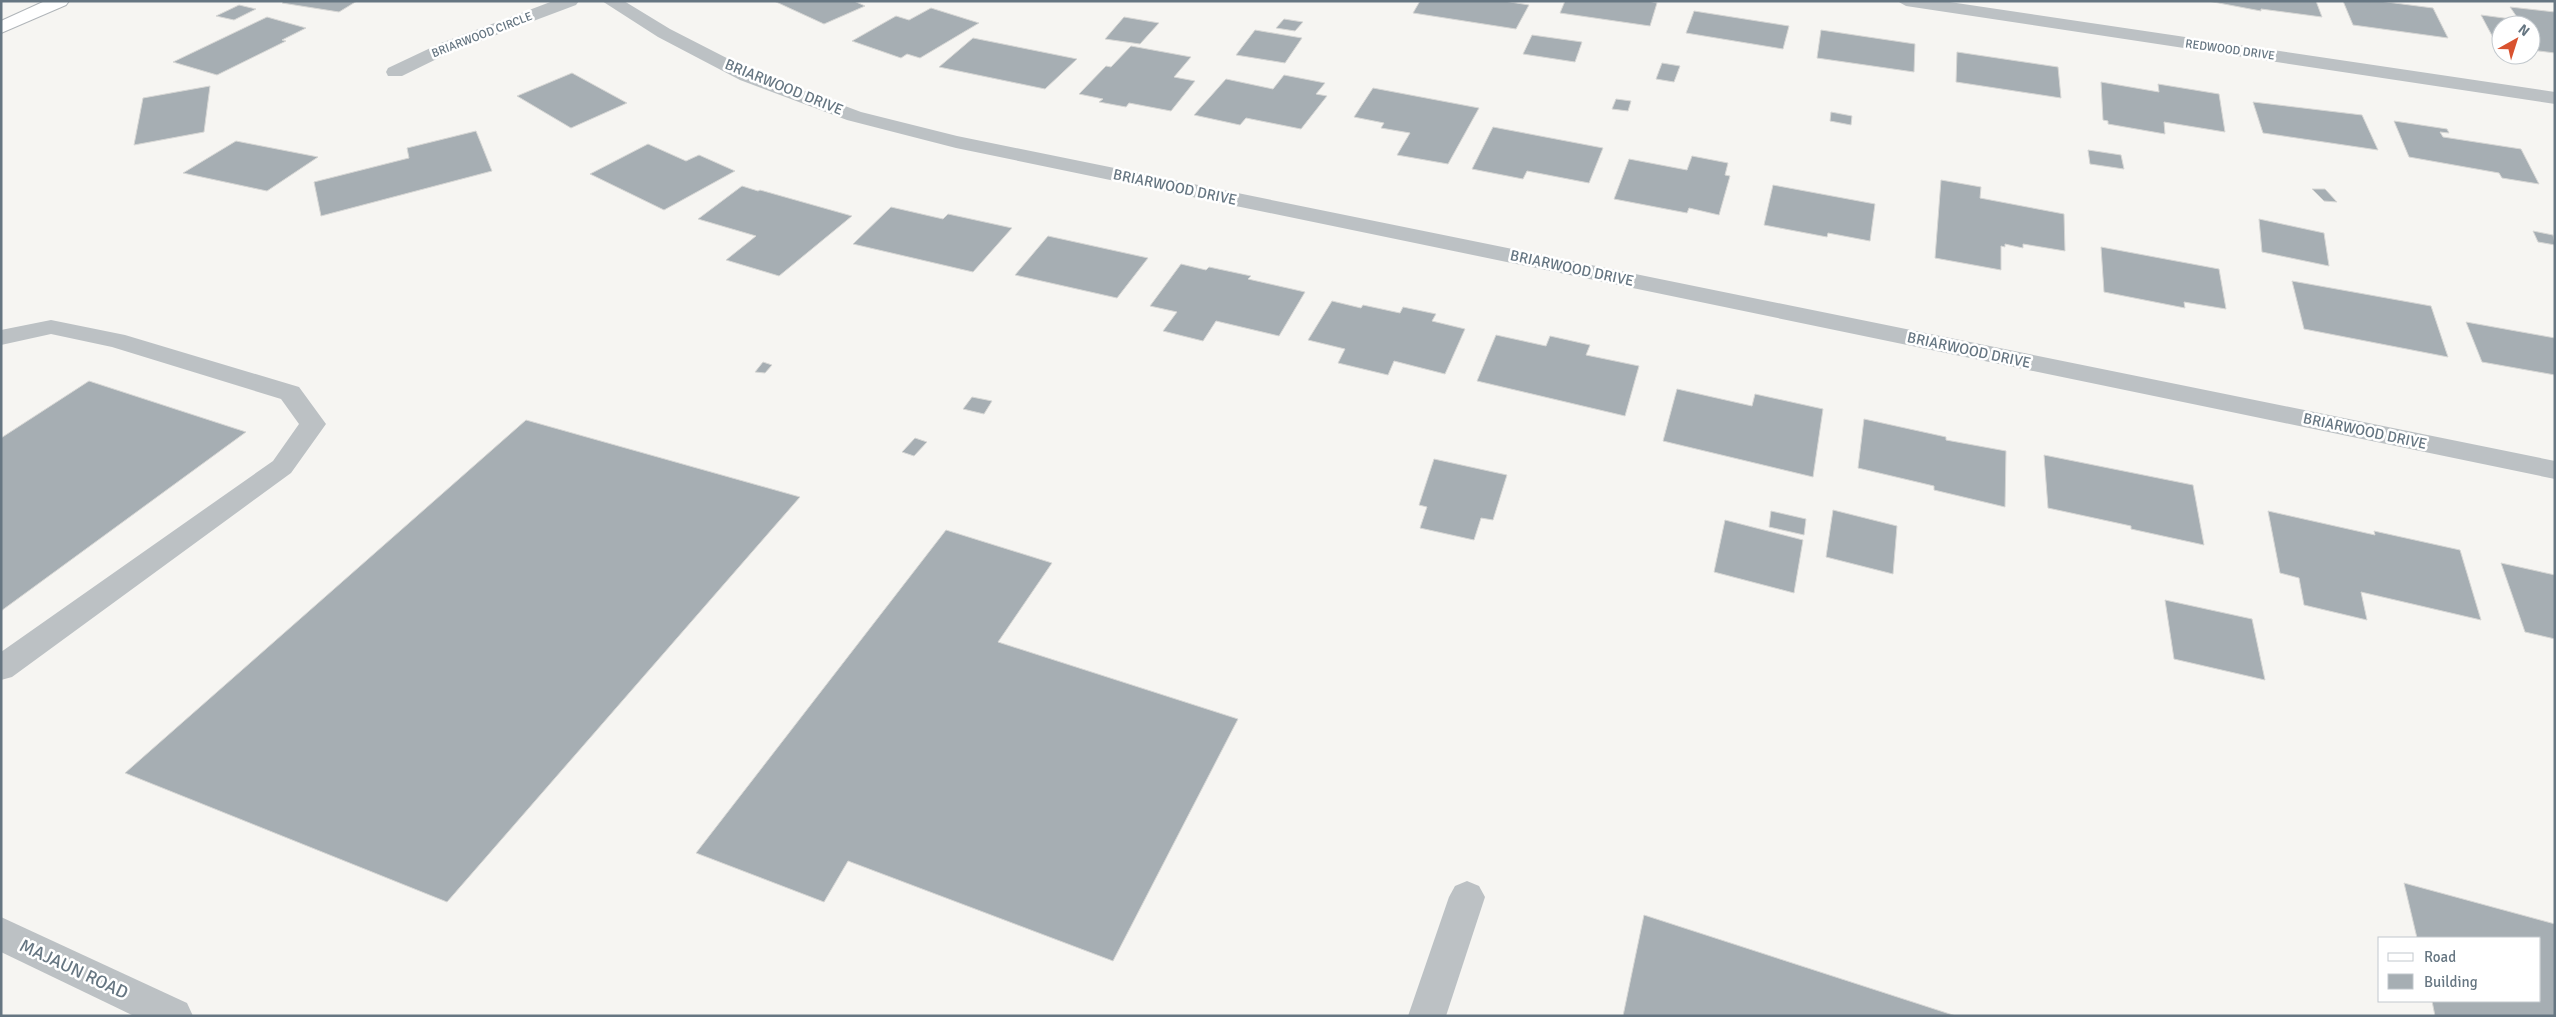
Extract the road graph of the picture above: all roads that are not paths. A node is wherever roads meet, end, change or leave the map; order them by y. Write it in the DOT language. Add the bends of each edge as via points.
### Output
graph roads {
  1 [pos="60,1"];
  2 [pos="570,1"];
  3 [pos="611,1"];
  4 [pos="1906,1"];
  5 [pos="1,28"];
  6 [pos="395,72"];
  7 [pos="2555,98"];
  8 [pos="1,338"];
  9 [pos="2555,470"];
  10 [pos="1,668"];
  11 [pos="1468,898"];
  12 [pos="1,934"];
  13 [pos="172,1015"];
  14 [pos="1427,1016"];
  1 -- 5 [label="main road"];
  2 -- 6 [label="street, BRIARWOOD CIRCLE" via="447,48"];
  3 -- 9 [label="street, BRIARWOOD DRIVE" via="747,76 854,116 956,142"];
  4 -- 7 [label="street, REDWOOD DRIVE"];
  8 -- 10 [label="street" via="51,327 116,340 290,393 314,424 282,467"];
  11 -- 14 [label="street"];
  12 -- 13 [label="street, MAJAUN ROAD"];
}
